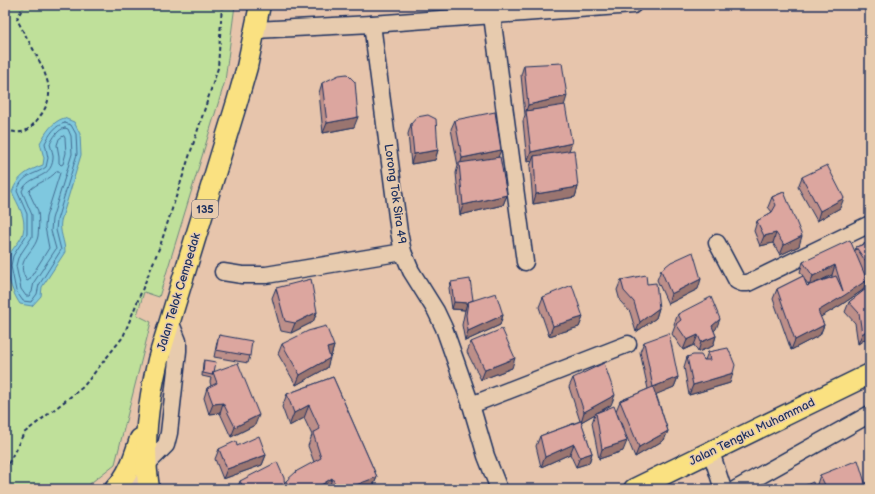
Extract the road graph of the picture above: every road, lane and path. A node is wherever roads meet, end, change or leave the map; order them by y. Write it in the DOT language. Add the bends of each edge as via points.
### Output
graph roads {
  1 [pos="24,5"];
  2 [pos="222,5"];
  3 [pos="260,5"];
  4 [pos="633,5"];
  5 [pos="599,6"];
  6 [pos="492,16"];
  7 [pos="372,24"];
  8 [pos="255,30"];
  9 [pos="5,130"];
  10 [pos="870,224"];
  11 [pos="717,244"];
  12 [pos="404,252"];
  13 [pos="525,262"];
  14 [pos="223,272"];
  15 [pos="170,320"];
  16 [pos="628,344"];
  17 [pos="870,374"];
  18 [pos="471,405"];
  19 [pos="148,412"];
  20 [pos="870,414"];
  21 [pos="711,452"];
  22 [pos="5,470"];
  23 [pos="147,478"];
  24 [pos="115,489"];
  25 [pos="127,489"];
  26 [pos="499,489"];
  27 [pos="634,489"];
  28 [pos="723,489"];
  29 [pos="736,489"];
  1 -- 9 [label="path" via="17,18 47,78 49,95 45,109 30,129 17,133"];
  2 -- 22 [label="path" via="218,68 160,246 123,337 83,387 24,433"];
  3 -- 8 [label="main road, Jalan Telok Cempedak / 135"];
  4 -- 5 [label="street"];
  5 -- 6 [label="street"];
  6 -- 7 [label="street"];
  6 -- 13 [label="street"];
  7 -- 8 [label="street"];
  7 -- 12 [label="street, Lorong Tok Sira 49" via="399,232"];
  8 -- 15 [label="main road, Jalan Telok Cempedak / 135" via="237,102"];
  10 -- 11 [label="street" via="748,283 737,281"];
  12 -- 14 [label="street" via="266,275"];
  12 -- 18 [label="street, Lorong Tok Sira 49" via="411,271 444,328"];
  15 -- 19 [label="main road, Jalan Telok Cempedak / 135" via="158,360"];
  15 -- 23 [label="street" via="178,341 178,351 169,433 166,445"];
  16 -- 18 [label="street"];
  17 -- 21 [label="main road, Jalan Tengku Muhammad"];
  18 -- 26 [label="street, Lorong Tok Sira 49"];
  19 -- 23 [label="main road, Jalan Telok Cempedak / 135" via="145,437"];
  19 -- 24 [label="main road" via="132,463"];
  20 -- 29 [label="street"];
  21 -- 27 [label="main road, Jalan Tengku Muhammad"];
  21 -- 28 [label="street"];
  23 -- 25 [label="street"];
}
